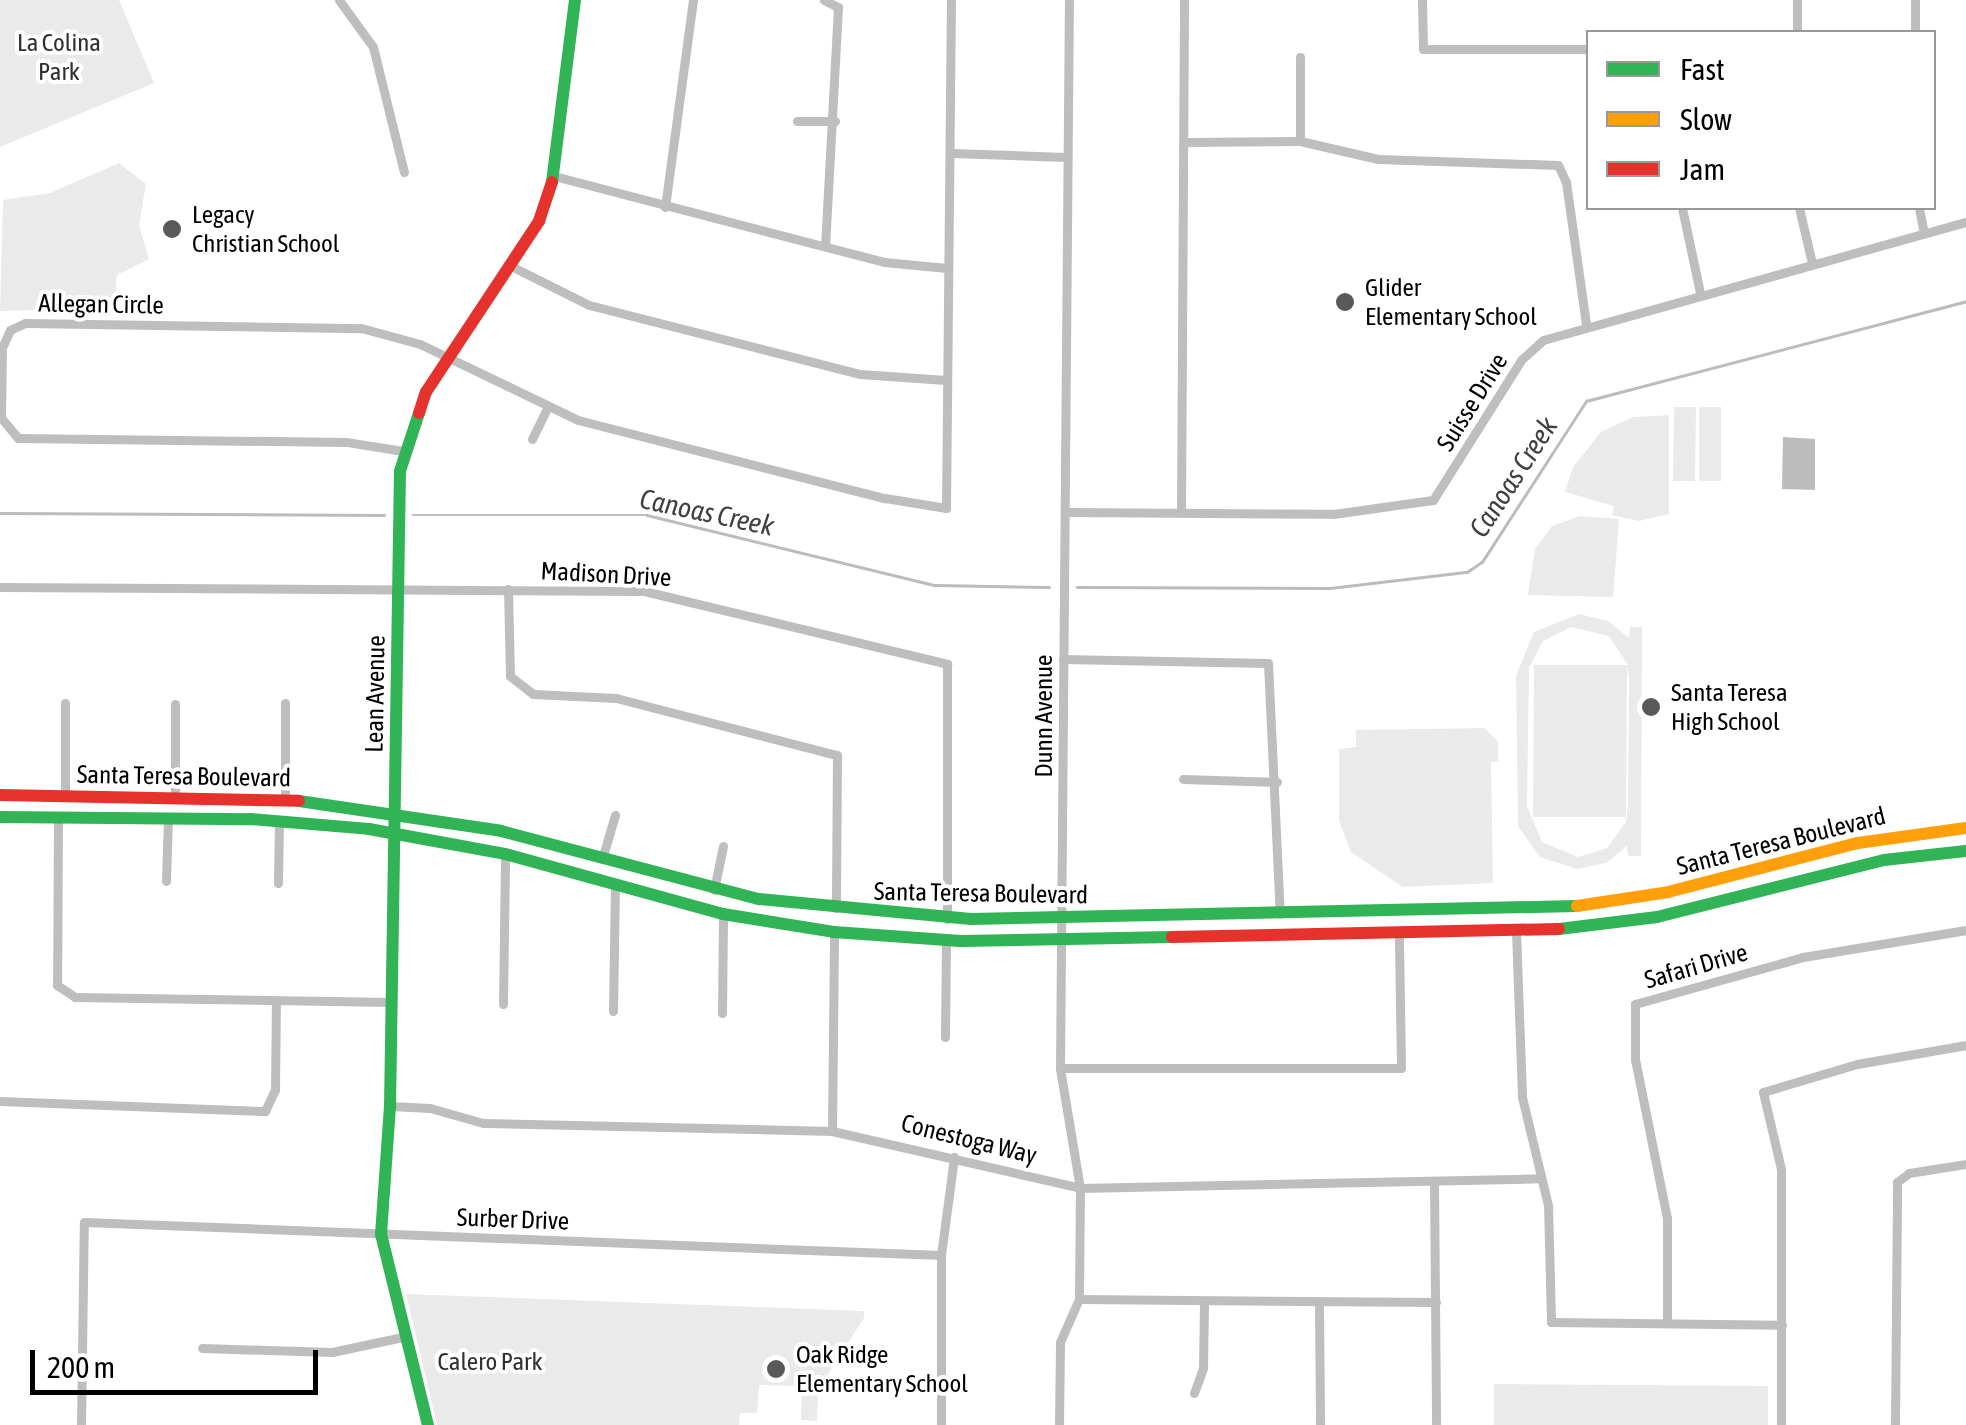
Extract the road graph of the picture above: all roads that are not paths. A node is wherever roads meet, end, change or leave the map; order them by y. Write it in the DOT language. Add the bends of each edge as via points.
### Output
graph roads {
  1 [pos="339,0"];
  2 [pos="575,0"];
  3 [pos="694,0"];
  4 [pos="824,0"];
  5 [pos="951,0"];
  6 [pos="1069,0"];
  7 [pos="1184,0"];
  8 [pos="1422,0"];
  9 [pos="1797,0"];
  10 [pos="1915,0"];
  11 [pos="1797,30"];
  12 [pos="1915,30"];
  13 [pos="1586,49"];
  14 [pos="1300,56"];
  15 [pos="835,121"];
  16 [pos="797,122"];
  17 [pos="1300,141"];
  18 [pos="1185,142"];
  19 [pos="952,152"];
  20 [pos="1066,157"];
  21 [pos="404,172"];
  22 [pos="554,176"];
  23 [pos="666,207"];
  24 [pos="1682,210"];
  25 [pos="1799,210"];
  26 [pos="1919,210"];
  27 [pos="1966,222"];
  28 [pos="1924,233"];
  29 [pos="825,246"];
  30 [pos="1812,263"];
  31 [pos="513,267"];
  32 [pos="947,268"];
  33 [pos="1700,293"];
  34 [pos="1586,325"];
  35 [pos="448,360"];
  36 [pos="946,380"];
  37 [pos="546,410"];
  38 [pos="532,439"];
  39 [pos="403,451"];
  40 [pos="1067,512"];
  41 [pos="1181,512"];
  42 [pos="0,587"];
  43 [pos="508,589"];
  44 [pos="399,591"];
  45 [pos="1063,659"];
  46 [pos="65,703"];
  47 [pos="285,703"];
  48 [pos="175,704"];
  49 [pos="1183,779"];
  50 [pos="1277,782"];
  51 [pos="0,796"];
  52 [pos="65,796"];
  53 [pos="175,797"];
  54 [pos="284,799"];
  55 [pos="394,810"];
  56 [pos="615,815"];
  57 [pos="0,816"];
  58 [pos="58,817"];
  59 [pos="168,818"];
  60 [pos="279,820"];
  61 [pos="1966,828"];
  62 [pos="393,832"];
  63 [pos="723,846"];
  64 [pos="1966,851"];
  65 [pos="506,854"];
  66 [pos="602,859"];
  67 [pos="166,881"];
  68 [pos="278,884"];
  69 [pos="615,886"];
  70 [pos="714,890"];
  71 [pos="836,911"];
  72 [pos="724,914"];
  73 [pos="1280,914"];
  74 [pos="1062,918"];
  75 [pos="946,919"];
  76 [pos="1966,930"];
  77 [pos="834,932"];
  78 [pos="1516,932"];
  79 [pos="1399,934"];
  80 [pos="1062,940"];
  81 [pos="946,941"];
  82 [pos="276,1001"];
  83 [pos="391,1002"];
  84 [pos="504,1004"];
  85 [pos="612,1011"];
  86 [pos="722,1013"];
  87 [pos="944,1038"];
  88 [pos="1966,1044"];
  89 [pos="1060,1068"];
  90 [pos="0,1101"];
  91 [pos="390,1106"];
  92 [pos="832,1131"];
  93 [pos="954,1156"];
  94 [pos="1966,1164"];
  95 [pos="1540,1178"];
  96 [pos="1434,1182"];
  97 [pos="1080,1188"];
  98 [pos="380,1234"];
  99 [pos="941,1255"];
  100 [pos="1079,1299"];
  101 [pos="1204,1302"];
  102 [pos="1436,1302"];
  103 [pos="1319,1304"];
  104 [pos="1667,1323"];
  105 [pos="1782,1325"];
  106 [pos="408,1336"];
  107 [pos="202,1348"];
  108 [pos="1194,1393"];
  109 [pos="82,1425"];
  110 [pos="428,1425"];
  111 [pos="940,1425"];
  112 [pos="1060,1425"];
  113 [pos="1320,1425"];
  114 [pos="1436,1425"];
  115 [pos="1781,1425"];
  116 [pos="1895,1425"];
  1 -- 21 [label="street" via="373,47"];
  2 -- 22 [label="main road, Lean Avenue"];
  3 -- 23 [label="street"];
  4 -- 15 [label="street" via="838,7"];
  5 -- 19 [label="street"];
  6 -- 20 [label="street, Dunn Avenue"];
  7 -- 18 [label="street"];
  8 -- 13 [label="street" via="1423,49"];
  9 -- 11 [label="street"];
  10 -- 12 [label="street"];
  14 -- 17 [label="street"];
  15 -- 16 [label="street"];
  15 -- 29 [label="street"];
  17 -- 18 [label="street"];
  17 -- 34 [label="street" via="1378,158 1558,165"];
  18 -- 41 [label="street"];
  19 -- 20 [label="street"];
  19 -- 32 [label="street"];
  20 -- 40 [label="street, Dunn Avenue"];
  22 -- 23 [label="street"];
  22 -- 31 [label="main road, Lean Avenue"];
  23 -- 29 [label="street"];
  24 -- 33 [label="street"];
  25 -- 30 [label="street"];
  26 -- 28 [label="street"];
  27 -- 28 [label="street, Suisse Drive"];
  28 -- 30 [label="street, Suisse Drive"];
  29 -- 32 [label="street" via="884,262"];
  30 -- 33 [label="street, Suisse Drive"];
  31 -- 35 [label="main road, Lean Avenue"];
  31 -- 36 [label="street" via="589,305 860,374"];
  32 -- 36 [label="street"];
  33 -- 34 [label="street, Suisse Drive"];
  34 -- 41 [label="street, Suisse Drive" via="1532,347 1433,500 1333,514"];
  35 -- 37 [label="street, Allegan Circle"];
  35 -- 39 [label="main road, Lean Avenue" via="426,392"];
  35 -- 39 [label="street, Allegan Circle" via="388,332 348,326 25,323 10,330 2,348 1,418 18,438 346,442"];
  36 -- 37 [label="street, Allegan Circle" via="946,508"];
  37 -- 38 [label="street"];
  39 -- 44 [label="main road, Lean Avenue"];
  40 -- 41 [label="street, Suisse Drive"];
  40 -- 45 [label="street, Dunn Avenue"];
  42 -- 44 [label="street, Madison Drive"];
  43 -- 44 [label="street, Madison Drive"];
  43 -- 71 [label="street" via="510,676 533,694 616,698 836,755"];
  43 -- 75 [label="street, Madison Drive" via="644,590 948,664"];
  44 -- 55 [label="main road, Lean Avenue"];
  45 -- 50 [label="street" via="1268,663"];
  45 -- 74 [label="street, Dunn Avenue"];
  46 -- 52 [label="street"];
  47 -- 54 [label="street"];
  48 -- 53 [label="street"];
  49 -- 50 [label="street"];
  50 -- 73 [label="street"];
  51 -- 52 [label="main road, Santa Teresa Boulevard"];
  52 -- 53 [label="main road, Santa Teresa Boulevard"];
  53 -- 54 [label="main road, Santa Teresa Boulevard"];
  54 -- 55 [label="main road, Santa Teresa Boulevard"];
  55 -- 62 [label="main road, Lean Avenue"];
  55 -- 66 [label="main road, Santa Teresa Boulevard"];
  56 -- 66 [label="street"];
  57 -- 58 [label="main road, Santa Teresa Boulevard"];
  58 -- 59 [label="main road, Santa Teresa Boulevard"];
  58 -- 82 [label="street" via="57,986 75,997"];
  59 -- 60 [label="main road, Santa Teresa Boulevard"];
  59 -- 67 [label="street"];
  60 -- 62 [label="main road, Santa Teresa Boulevard"];
  60 -- 68 [label="street"];
  61 -- 73 [label="main road, Santa Teresa Boulevard" via="1858,842 1606,903"];
  62 -- 65 [label="main road, Santa Teresa Boulevard"];
  62 -- 83 [label="main road, Lean Avenue"];
  63 -- 70 [label="street"];
  64 -- 78 [label="main road, Santa Teresa Boulevard" via="1846,868 1656,917"];
  65 -- 69 [label="main road, Santa Teresa Boulevard"];
  65 -- 84 [label="street"];
  66 -- 70 [label="main road, Santa Teresa Boulevard"];
  69 -- 72 [label="main road, Santa Teresa Boulevard"];
  69 -- 85 [label="street"];
  70 -- 71 [label="main road, Santa Teresa Boulevard"];
  71 -- 75 [label="main road, Santa Teresa Boulevard"];
  72 -- 77 [label="main road, Santa Teresa Boulevard"];
  72 -- 86 [label="street"];
  73 -- 74 [label="main road, Santa Teresa Boulevard"];
  74 -- 75 [label="main road, Santa Teresa Boulevard"];
  74 -- 80 [label="street, Dunn Avenue"];
  76 -- 104 [label="street, Safari Drive" via="1803,957 1634,1004 1635,1060 1667,1218"];
  77 -- 81 [label="main road, Santa Teresa Boulevard"];
  77 -- 92 [label="street"];
  78 -- 79 [label="main road, Santa Teresa Boulevard"];
  78 -- 95 [label="street" via="1522,1096"];
  79 -- 80 [label="main road, Santa Teresa Boulevard"];
  79 -- 89 [label="street" via="1401,1068"];
  80 -- 81 [label="main road, Santa Teresa Boulevard"];
  80 -- 89 [label="street, Dunn Avenue"];
  81 -- 87 [label="street"];
  82 -- 83 [label="street"];
  82 -- 90 [label="street" via="274,1090 266,1111"];
  83 -- 91 [label="main road, Lean Avenue"];
  88 -- 105 [label="street" via="1857,1064 1763,1092 1781,1168"];
  89 -- 97 [label="street, Dunn Avenue" via="1079,1146"];
  91 -- 92 [label="street, Conestoga Way" via="430,1108 483,1123"];
  91 -- 98 [label="main road, Lean Avenue"];
  92 -- 93 [label="street, Conestoga Way"];
  93 -- 97 [label="street, Conestoga Way"];
  93 -- 99 [label="street"];
  94 -- 116 [label="street" via="1909,1172 1897,1182"];
  95 -- 96 [label="street, Conestoga Way"];
  95 -- 104 [label="street" via="1548,1205 1552,1322"];
  96 -- 97 [label="street, Conestoga Way"];
  96 -- 102 [label="street"];
  97 -- 100 [label="street, Dunn Avenue"];
  98 -- 99 [label="street, Surber Drive"];
  98 -- 106 [label="main road, Lean Avenue"];
  98 -- 109 [label="street, Surber Drive" via="84,1222"];
  99 -- 111 [label="street"];
  100 -- 101 [label="street"];
  100 -- 112 [label="street, Dunn Avenue" via="1060,1342"];
  101 -- 103 [label="street"];
  101 -- 108 [label="street" via="1203,1368"];
  102 -- 103 [label="street"];
  102 -- 114 [label="street"];
  103 -- 113 [label="street"];
  104 -- 105 [label="street"];
  105 -- 115 [label="street"];
  106 -- 107 [label="street" via="332,1352"];
  106 -- 110 [label="main road, Lean Avenue"];
}
